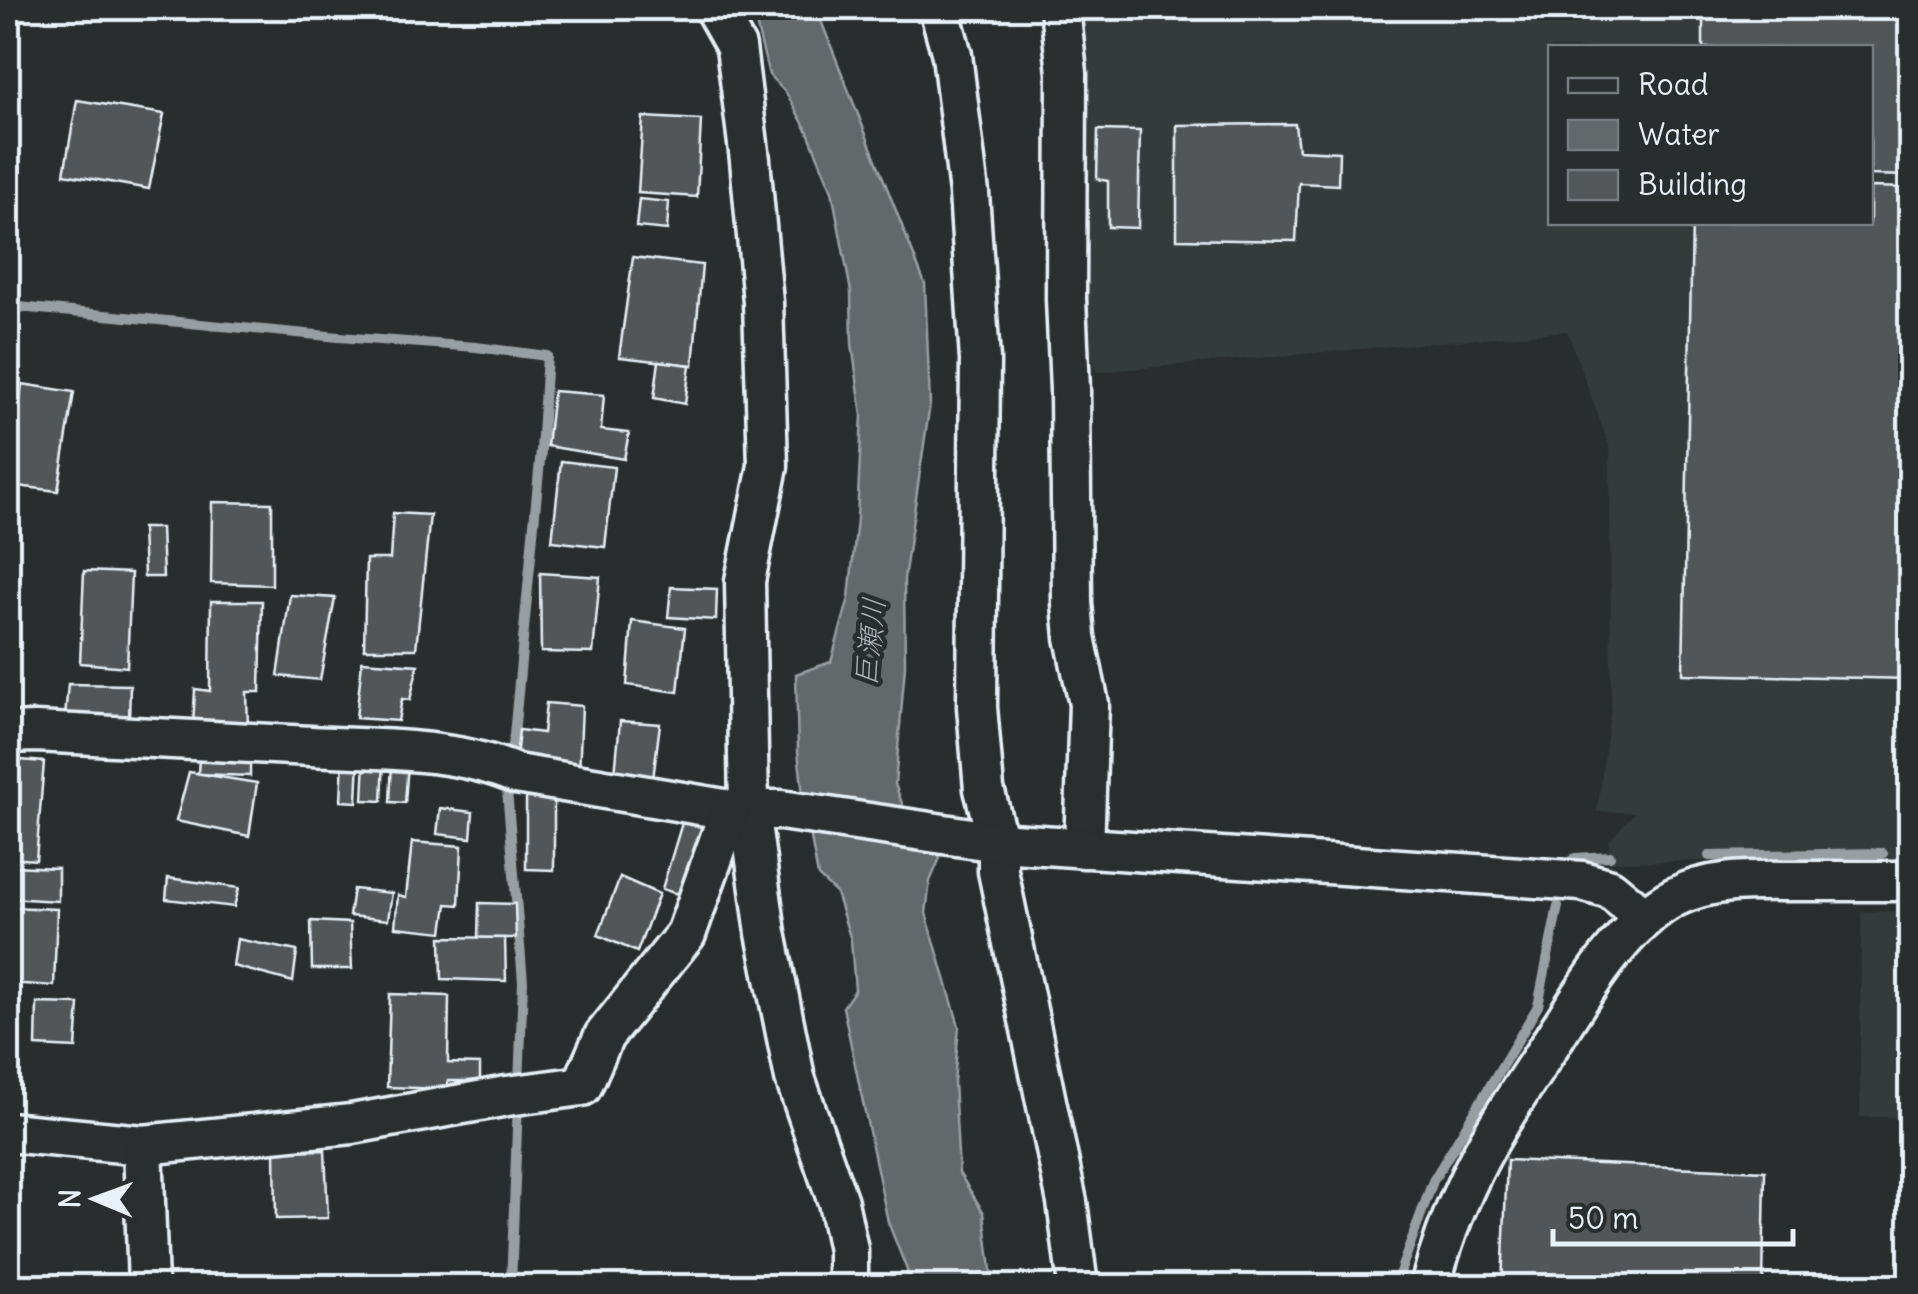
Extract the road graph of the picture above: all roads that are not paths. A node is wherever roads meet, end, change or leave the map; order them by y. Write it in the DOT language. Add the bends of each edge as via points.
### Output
graph roads {
  1 [pos="714,8"];
  2 [pos="940,8"];
  3 [pos="1060,8"];
  4 [pos="8,733"];
  5 [pos="753,810"];
  6 [pos="992,841"];
  7 [pos="1084,848"];
  8 [pos="1910,880"];
  9 [pos="1645,918"];
  10 [pos="8,1132"];
  11 [pos="144,1145"];
  12 [pos="148,1286"];
  13 [pos="848,1286"];
  14 [pos="1078,1286"];
  15 [pos="1430,1286"];
  1 -- 5 [label="street" via="736,47 763,302 768,466 745,581"];
  2 -- 6 [label="street" via="969,193 980,360 977,707"];
  3 -- 7 [label="street" via="1067,72 1072,603 1089,704"];
  4 -- 5 [label="street" via="463,757"];
  5 -- 6 [label="street"];
  5 -- 11 [label="street" via="686,934 604,1036 582,1086 352,1124"];
  5 -- 13 [label="street" via="766,933 796,1078 838,1202"];
  6 -- 7 [label="street"];
  6 -- 14 [label="street" via="1067,1202"];
  7 -- 9 [label="street" via="1582,881 1610,890"];
  8 -- 9 [label="street" via="1712,884 1675,897"];
  9 -- 15 [label="street" via="1582,994 1495,1128 1466,1185"];
  10 -- 11 [label="street"];
  11 -- 12 [label="street"];
}
